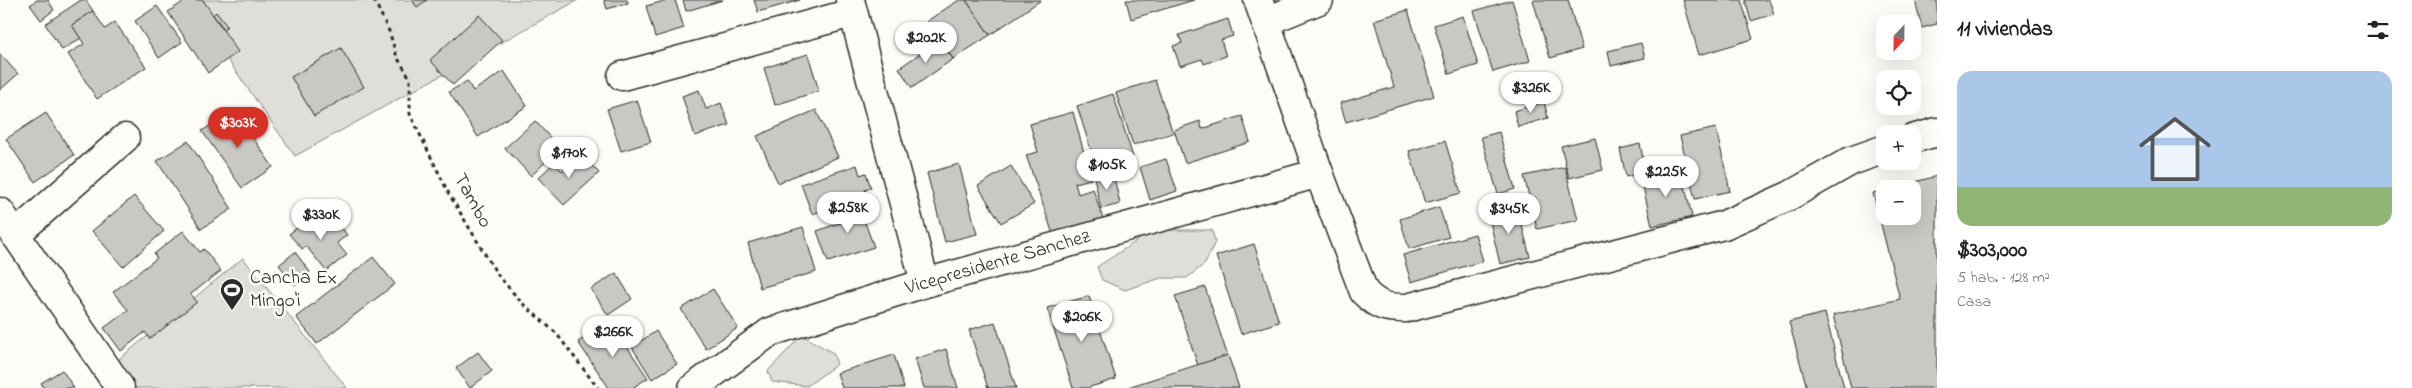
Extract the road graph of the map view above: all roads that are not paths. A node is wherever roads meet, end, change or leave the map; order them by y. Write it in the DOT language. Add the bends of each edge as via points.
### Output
graph roads {
  1 [pos="1319,0"];
  2 [pos="851,7"];
  3 [pos="1262,10"];
  4 [pos="622,76"];
  5 [pos="1937,132"];
  6 [pos="1921,136"];
  7 [pos="125,138"];
  8 [pos="1876,152"];
  9 [pos="1319,173"];
  10 [pos="0,212"];
  11 [pos="16,235"];
  12 [pos="926,283"];
  13 [pos="120,388"];
  14 [pos="693,388"];
  1 -- 3 [label="street"];
  2 -- 4 [label="street"];
  2 -- 12 [label="street"];
  3 -- 9 [label="street"];
  5 -- 6 [label="street"];
  7 -- 11 [label="street"];
  8 -- 9 [label="street" via="1851,161 1789,196 1724,225 1407,308 1376,304 1364,292"];
  9 -- 12 [label="street, Vicepresidente Sanchez"];
  10 -- 11 [label="street"];
  11 -- 13 [label="street"];
  12 -- 14 [label="street, Vicepresidente Sanchez" via="770,332"];
}
